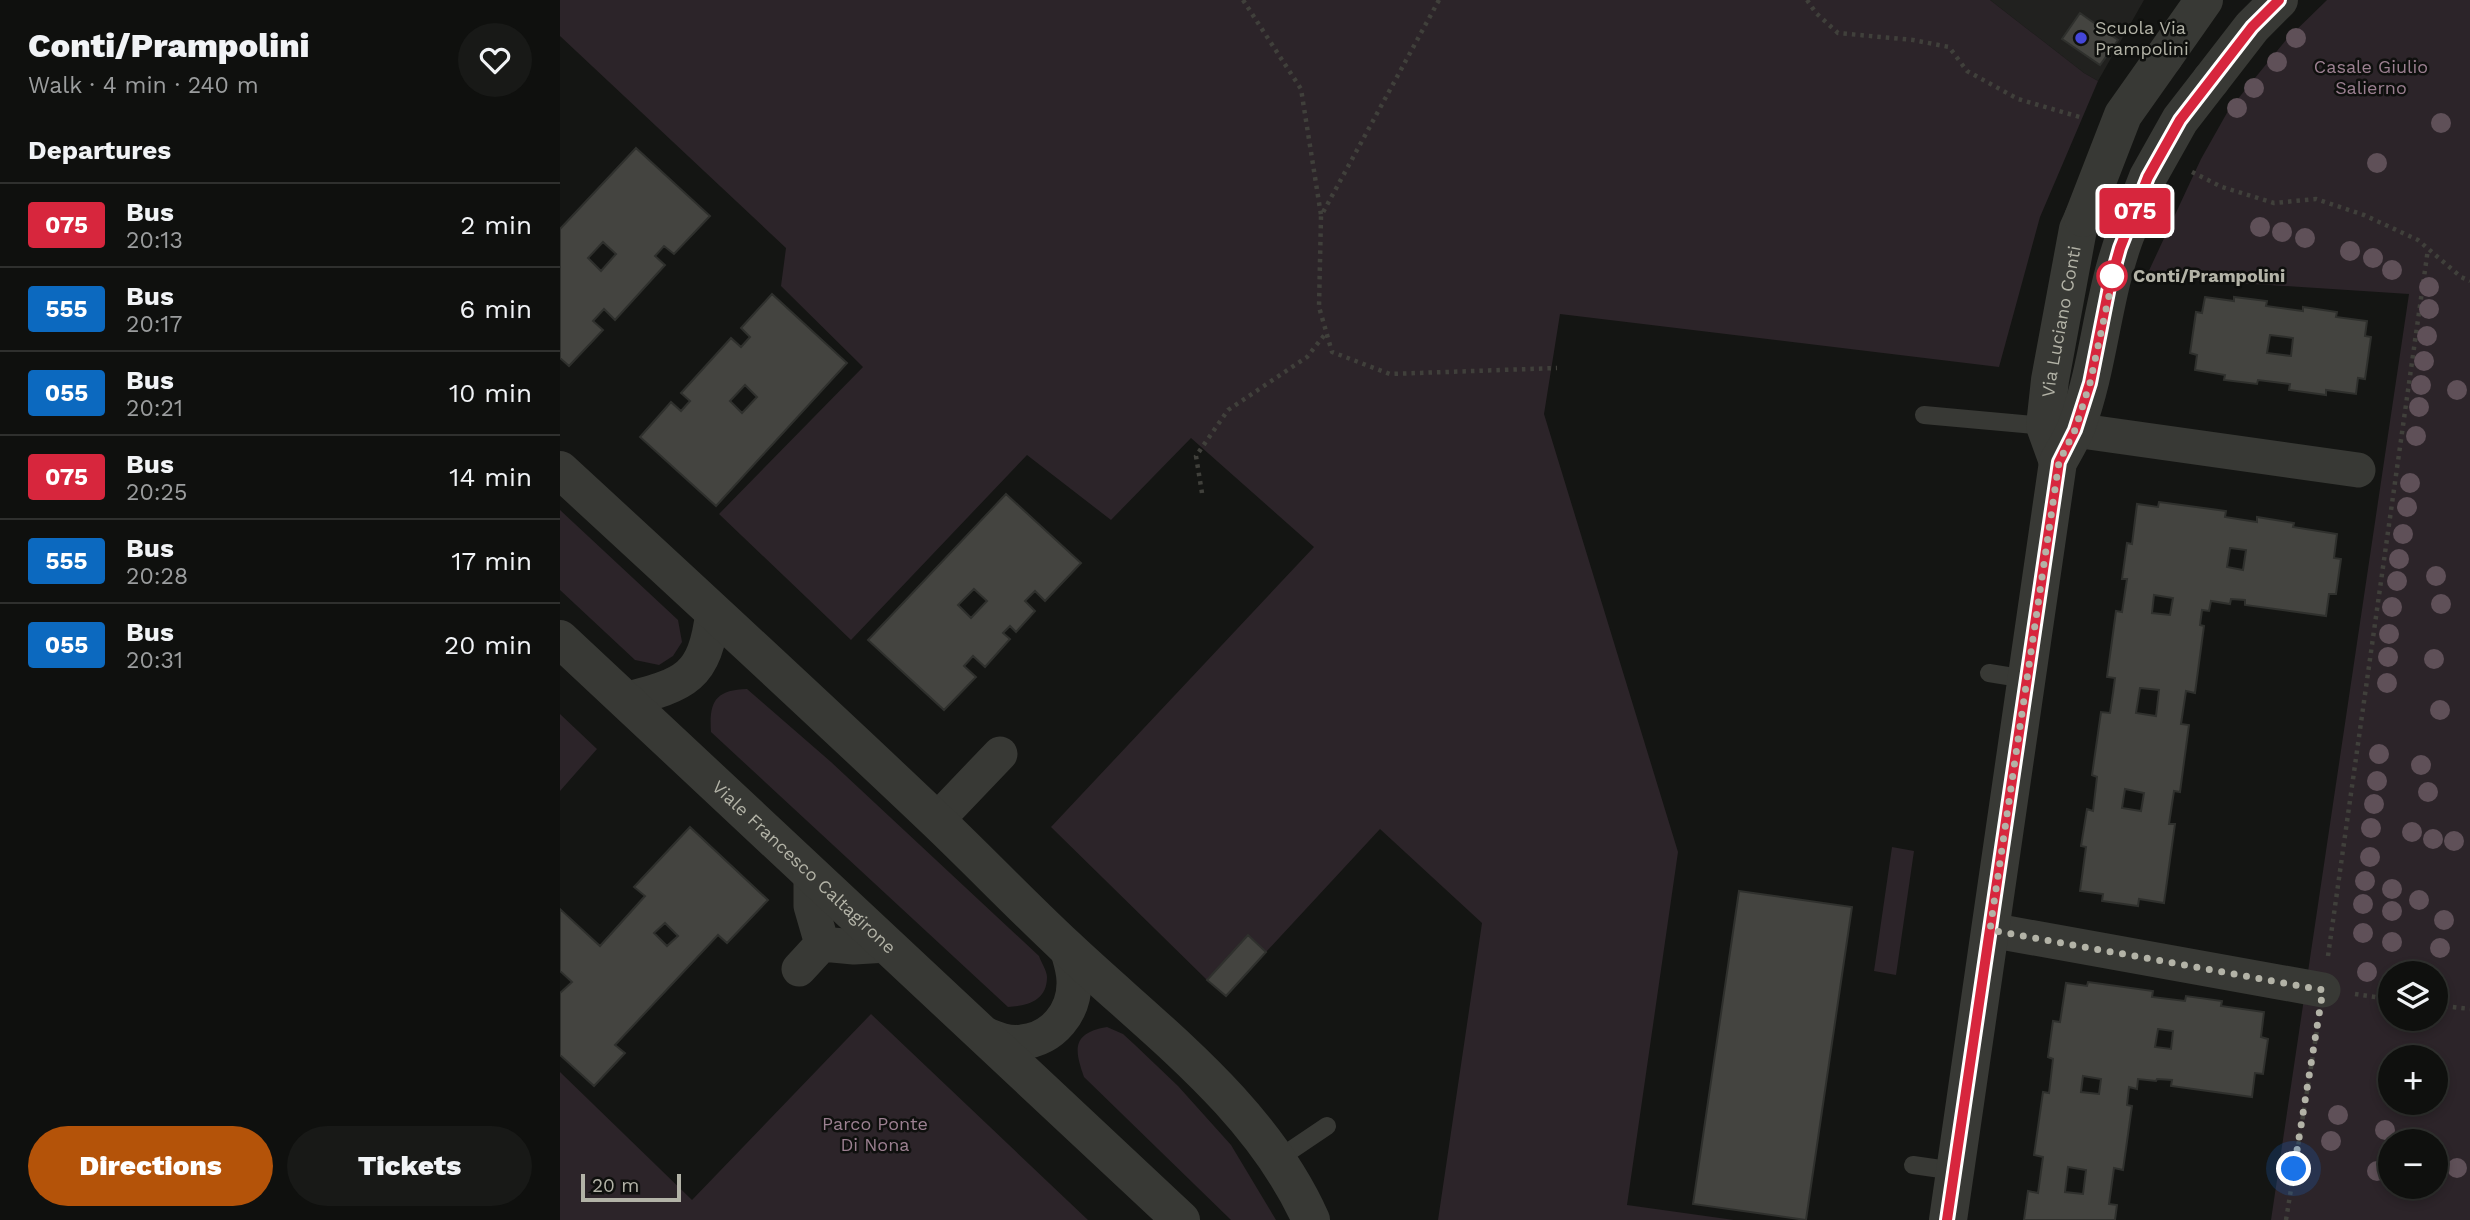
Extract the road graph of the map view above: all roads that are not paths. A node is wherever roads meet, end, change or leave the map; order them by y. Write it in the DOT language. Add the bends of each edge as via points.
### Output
graph roads {
  1 [pos="2204,0"];
  2 [pos="2279,0"];
  3 [pos="1924,415"];
  4 [pos="2059,439"];
  5 [pos="560,470"];
  6 [pos="2358,470"];
  7 [pos="713,611"];
  8 [pos="560,639"];
  9 [pos="1989,673"];
  10 [pos="2026,679"];
  11 [pos="625,700"];
  12 [pos="1000,754"];
  13 [pos="936,821"];
  14 [pos="811,874"];
  15 [pos="1990,930"];
  16 [pos="887,945"];
  17 [pos="1067,948"];
  18 [pos="2323,990"];
  19 [pos="984,1034"];
  20 [pos="1327,1126"];
  21 [pos="1278,1159"];
  22 [pos="1913,1165"];
  23 [pos="1955,1171"];
  24 [pos="1181,1220"];
  25 [pos="1311,1220"];
  26 [pos="1948,1220"];
  1 -- 4 [label="street, Via Luciano Conti, bridge" via="2123,116 2078,229 2050,380"];
  2 -- 4 [label="street, Via Luciano Conti, bridge" via="2252,27 2180,120 2148,177 2109,287 2090,383"];
  3 -- 4 [label="lane"];
  4 -- 6 [label="street"];
  4 -- 10 [label="street, Via Luciano Conti"];
  5 -- 7 [label="street"];
  7 -- 11 [label="street" via="705,652 688,677 671,687"];
  7 -- 13 [label="street"];
  8 -- 11 [label="street, Viale Francesco Caltagirone"];
  9 -- 10 [label="lane"];
  10 -- 15 [label="street, Via Luciano Conti"];
  11 -- 14 [label="street, Viale Francesco Caltagirone"];
  12 -- 13 [label="street"];
  13 -- 17 [label="street"];
  14 -- 16 [label="street, Viale Francesco Caltagirone"];
  14 -- 16 [label="street" via="811,956"];
  15 -- 18 [label="street"];
  15 -- 23 [label="street, Via Luciano Conti"];
  16 -- 19 [label="street, Viale Francesco Caltagirone"];
  17 -- 19 [label="street, Viale Francesco Caltagirone" via="1074,990 1068,1011 1053,1030 1021,1042"];
  17 -- 21 [label="street" via="1194,1065"];
  19 -- 24 [label="street, Viale Francesco Caltagirone"];
  20 -- 21 [label="lane"];
  21 -- 25 [label="street"];
  22 -- 23 [label="lane"];
  23 -- 26 [label="street, Via Luciano Conti"];
}
